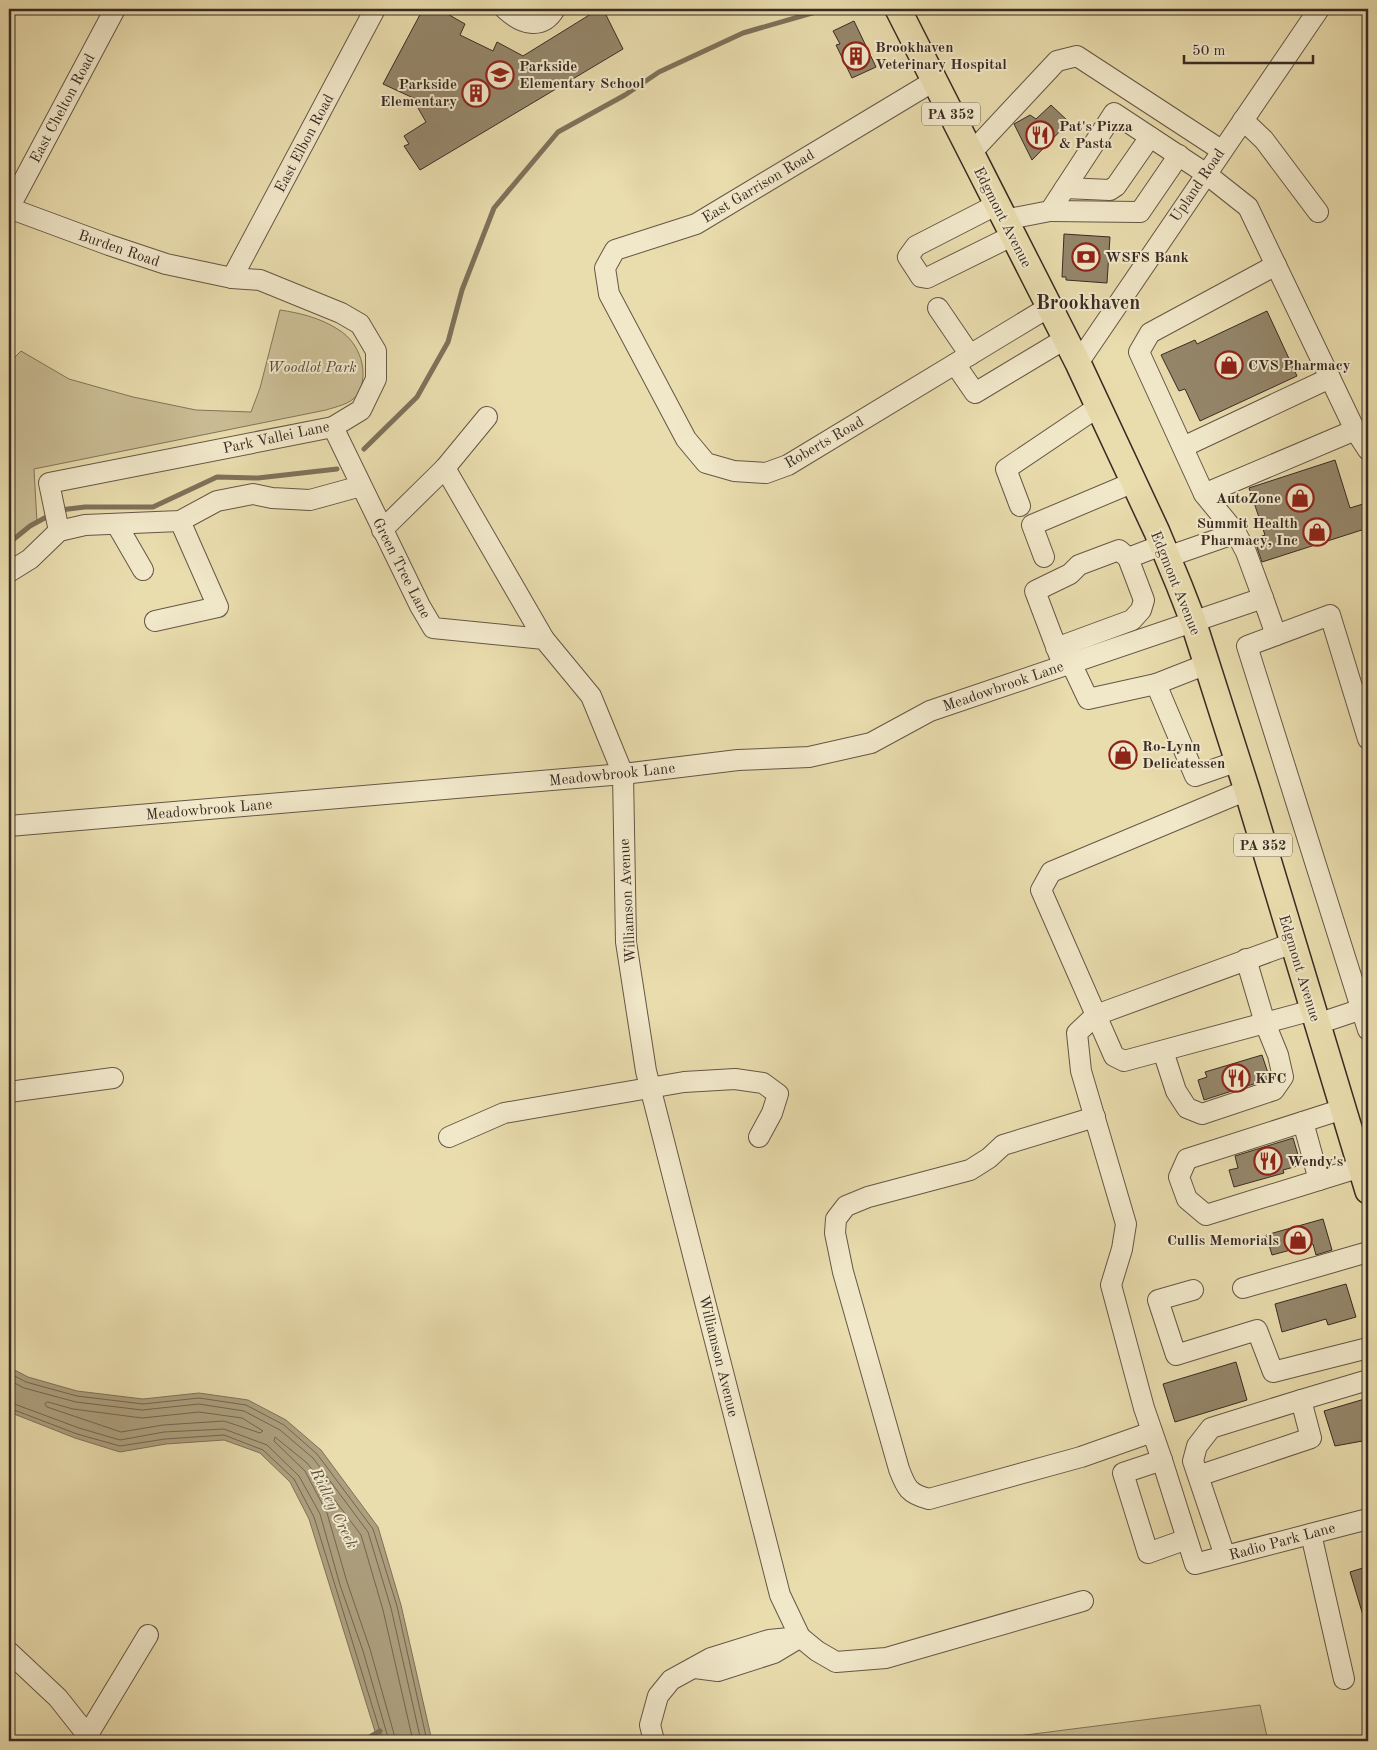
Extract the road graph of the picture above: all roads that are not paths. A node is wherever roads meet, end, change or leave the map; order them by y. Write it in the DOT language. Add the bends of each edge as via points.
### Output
graph roads {
  1 [pos="115,9"];
  2 [pos="375,9"];
  3 [pos="505,9"];
  4 [pos="555,9"];
  5 [pos="898,9"];
  6 [pos="1319,9"];
  7 [pos="934,81"];
  8 [pos="1242,120"];
  9 [pos="1150,137"];
  10 [pos="1221,150"];
  11 [pos="970,153"];
  12 [pos="1178,155"];
  13 [pos="1205,173"];
  14 [pos="1065,188"];
  15 [pos="9,208"];
  16 [pos="1050,211"];
  17 [pos="1318,212"];
  18 [pos="1004,220"];
  19 [pos="1276,265"];
  20 [pos="232,278"];
  21 [pos="609,294"];
  22 [pos="1050,307"];
  23 [pos="938,308"];
  24 [pos="1065,339"];
  25 [pos="962,359"];
  26 [pos="1078,363"];
  27 [pos="1330,378"];
  28 [pos="1098,407"];
  29 [pos="487,417"];
  30 [pos="333,426"];
  31 [pos="1355,430"];
  32 [pos="1183,448"];
  33 [pos="1368,450"];
  34 [pos="445,468"];
  35 [pos="1134,482"];
  36 [pos="361,486"];
  37 [pos="1204,494"];
  38 [pos="1020,506"];
  39 [pos="180,521"];
  40 [pos="117,525"];
  41 [pos="382,530"];
  42 [pos="59,531"];
  43 [pos="1236,533"];
  44 [pos="1164,551"];
  45 [pos="1044,557"];
  46 [pos="1128,558"];
  47 [pos="143,570"];
  48 [pos="9,572"];
  49 [pos="1263,598"];
  50 [pos="155,621"];
  51 [pos="1193,621"];
  52 [pos="1276,635"];
  53 [pos="544,639"];
  54 [pos="1063,659"];
  55 [pos="1207,664"];
  56 [pos="1156,684"];
  57 [pos="1368,740"];
  58 [pos="1238,761"];
  59 [pos="623,774"];
  60 [pos="1247,790"];
  61 [pos="9,826"];
  62 [pos="1292,943"];
  63 [pos="1246,959"];
  64 [pos="1365,1008"];
  65 [pos="1096,1015"];
  66 [pos="1315,1017"];
  67 [pos="1265,1023"];
  68 [pos="1368,1030"];
  69 [pos="1163,1051"];
  70 [pos="113,1078"];
  71 [pos="651,1089"];
  72 [pos="9,1092"];
  73 [pos="1343,1109"];
  74 [pos="1095,1117"];
  75 [pos="1304,1122"];
  76 [pos="450,1137"];
  77 [pos="759,1137"];
  78 [pos="1361,1167"];
  79 [pos="1319,1180"];
  80 [pos="1368,1191"];
  81 [pos="1368,1252"];
  82 [pos="1243,1288"];
  83 [pos="1193,1290"];
  84 [pos="1368,1348"];
  85 [pos="1368,1380"];
  86 [pos="1301,1400"];
  87 [pos="1152,1432"];
  88 [pos="1162,1460"];
  89 [pos="1198,1476"];
  90 [pos="1367,1523"];
  91 [pos="1311,1534"];
  92 [pos="1187,1539"];
  93 [pos="1225,1556"];
  94 [pos="1083,1601"];
  95 [pos="148,1635"];
  96 [pos="800,1637"];
  97 [pos="9,1652"];
  98 [pos="1344,1679"];
  99 [pos="89,1738"];
  100 [pos="654,1741"];
  1 -- 15 [label="street, East Chelton Road"];
  2 -- 20 [label="street, East Elbon Road"];
  3 -- 4 [label="street" via="528,24 547,19"];
  5 -- 7 [label="main road, Edgmont Avenue / PA 352"];
  6 -- 8 [label="street, Upland Road"];
  7 -- 11 [label="main road, Edgmont Avenue / PA 352"];
  7 -- 21 [label="street, East Garrison Road" via="696,224 615,250 605,268"];
  8 -- 10 [label="street, Upland Road"];
  8 -- 17 [label="street" via="1264,140"];
  9 -- 12 [label="street"];
  9 -- 14 [label="street" via="1110,190"];
  9 -- 14 [label="street" via="1114,113"];
  10 -- 11 [label="street" via="1078,56 1057,61"];
  10 -- 13 [label="street, Upland Road"];
  11 -- 18 [label="main road, Edgmont Avenue / PA 352"];
  12 -- 13 [label="street"];
  12 -- 16 [label="street" via="1140,212"];
  13 -- 19 [label="street" via="1248,207"];
  13 -- 26 [label="street, Upland Road"];
  14 -- 16 [label="street"];
  15 -- 20 [label="street, Burden Road" via="166,264"];
  16 -- 18 [label="street"];
  18 -- 22 [label="main road, Edgmont Avenue / PA 352"];
  19 -- 27 [label="street"];
  19 -- 32 [label="street" via="1150,333 1139,352"];
  20 -- 30 [label="street, Park Vallei Lane" via="260,280 360,324 376,351 376,379 361,410"];
  21 -- 25 [label="street, Roberts Road" via="686,439 706,463 734,471 766,472 788,465"];
  22 -- 24 [label="main road, Edgmont Avenue / PA 352"];
  22 -- 25 [label="street, Roberts Road"];
  23 -- 25 [label="street"];
  24 -- 25 [label="street" via="975,393"];
  24 -- 26 [label="main road, Edgmont Avenue / PA 352"];
  26 -- 28 [label="main road, Edgmont Avenue / PA 352"];
  27 -- 31 [label="street"];
  27 -- 32 [label="street"];
  28 -- 35 [label="main road, Edgmont Avenue / PA 352"];
  28 -- 38 [label="street" via="1006,469"];
  29 -- 34 [label="street"];
  30 -- 36 [label="street, Green Tree Lane"];
  30 -- 42 [label="street, Park Vallei Lane" via="51,493"];
  31 -- 33 [label="street"];
  31 -- 37 [label="street"];
  32 -- 37 [label="street"];
  34 -- 41 [label="street"];
  34 -- 53 [label="street"];
  35 -- 44 [label="main road, Edgmont Avenue / PA 352"];
  35 -- 45 [label="street" via="1032,525"];
  36 -- 39 [label="street" via="310,500 252,494 217,501"];
  36 -- 41 [label="street, Green Tree Lane"];
  37 -- 43 [label="street"];
  39 -- 40 [label="street"];
  39 -- 50 [label="street" via="218,607"];
  40 -- 42 [label="street" via="85,525"];
  40 -- 47 [label="street"];
  41 -- 53 [label="street, Green Tree Lane" via="433,628"];
  42 -- 48 [label="street" via="30,559"];
  43 -- 44 [label="street"];
  43 -- 49 [label="street"];
  44 -- 46 [label="street"];
  44 -- 51 [label="main road, Edgmont Avenue / PA 352"];
  46 -- 54 [label="street" via="1144,600 1141,610 1132,620"];
  46 -- 54 [label="street" via="1119,550 1079,565 1070,574 1034,591"];
  49 -- 51 [label="street, Meadowbrook Lane"];
  49 -- 52 [label="street"];
  51 -- 54 [label="street, Meadowbrook Lane"];
  51 -- 55 [label="main road, Edgmont Avenue / PA 352"];
  52 -- 57 [label="street" via="1330,615"];
  52 -- 64 [label="street" via="1247,646"];
  53 -- 59 [label="street" via="591,696"];
  54 -- 56 [label="street" via="1088,699"];
  54 -- 59 [label="street, Meadowbrook Lane" via="930,711 871,743 809,757 738,760"];
  55 -- 56 [label="street"];
  55 -- 58 [label="main road, Edgmont Avenue / PA 352"];
  56 -- 58 [label="street" via="1195,776"];
  58 -- 60 [label="main road, Edgmont Avenue / PA 352"];
  59 -- 61 [label="street, Meadowbrook Lane"];
  59 -- 71 [label="street, Williamson Avenue" via="626,942"];
  60 -- 62 [label="main road, Edgmont Avenue / PA 352"];
  60 -- 65 [label="street" via="1051,872 1041,890"];
  62 -- 63 [label="street"];
  62 -- 66 [label="main road, Edgmont Avenue / PA 352"];
  63 -- 65 [label="street"];
  63 -- 67 [label="street"];
  64 -- 66 [label="street"];
  64 -- 68 [label="street"];
  65 -- 69 [label="street" via="1114,1056 1124,1062"];
  65 -- 74 [label="street" via="1077,1033 1081,1071"];
  66 -- 67 [label="street"];
  66 -- 73 [label="main road, Edgmont Avenue / PA 352"];
  67 -- 69 [label="street"];
  67 -- 69 [label="street" via="1280,1062 1282,1077 1274,1090 1202,1114 1187,1108 1176,1091"];
  70 -- 72 [label="street"];
  71 -- 76 [label="street" via="504,1113"];
  71 -- 77 [label="street" via="684,1082 727,1079 762,1082 778,1094"];
  71 -- 96 [label="street, Williamson Avenue" via="780,1595"];
  73 -- 75 [label="street"];
  73 -- 78 [label="main road, Edgmont Avenue / PA 352"];
  74 -- 87 [label="street" via="1126,1224 1110,1285"];
  74 -- 87 [label="street" via="1003,1145 970,1170 868,1197 846,1206 836,1219 835,1233 899,1469 905,1485 914,1495 929,1499 1081,1457"];
  75 -- 79 [label="street"];
  75 -- 79 [label="street" via="1187,1159 1179,1177 1187,1199 1206,1215"];
  78 -- 79 [label="street"];
  78 -- 80 [label="main road, Edgmont Avenue / PA 352"];
  81 -- 82 [label="street"];
  83 -- 84 [label="street" via="1158,1300 1176,1355 1257,1330 1273,1372"];
  85 -- 86 [label="street"];
  86 -- 89 [label="street" via="1211,1428 1197,1446 1193,1461"];
  86 -- 89 [label="street" via="1311,1438"];
  87 -- 88 [label="street"];
  88 -- 92 [label="street"];
  88 -- 92 [label="street" via="1123,1473 1145,1544 1148,1553"];
  89 -- 93 [label="street"];
  90 -- 91 [label="street, Radio Park Lane"];
  91 -- 93 [label="street, Radio Park Lane"];
  91 -- 98 [label="street"];
  92 -- 93 [label="street, Radio Park Lane" via="1195,1564"];
  94 -- 96 [label="street, Williamson Avenue" via="886,1658 836,1662"];
  95 -- 99 [label="street"];
  96 -- 100 [label="street" via="774,1653 718,1671 695,1668 671,1680 658,1696 650,1725"];
  97 -- 99 [label="street" via="58,1698"];
}
